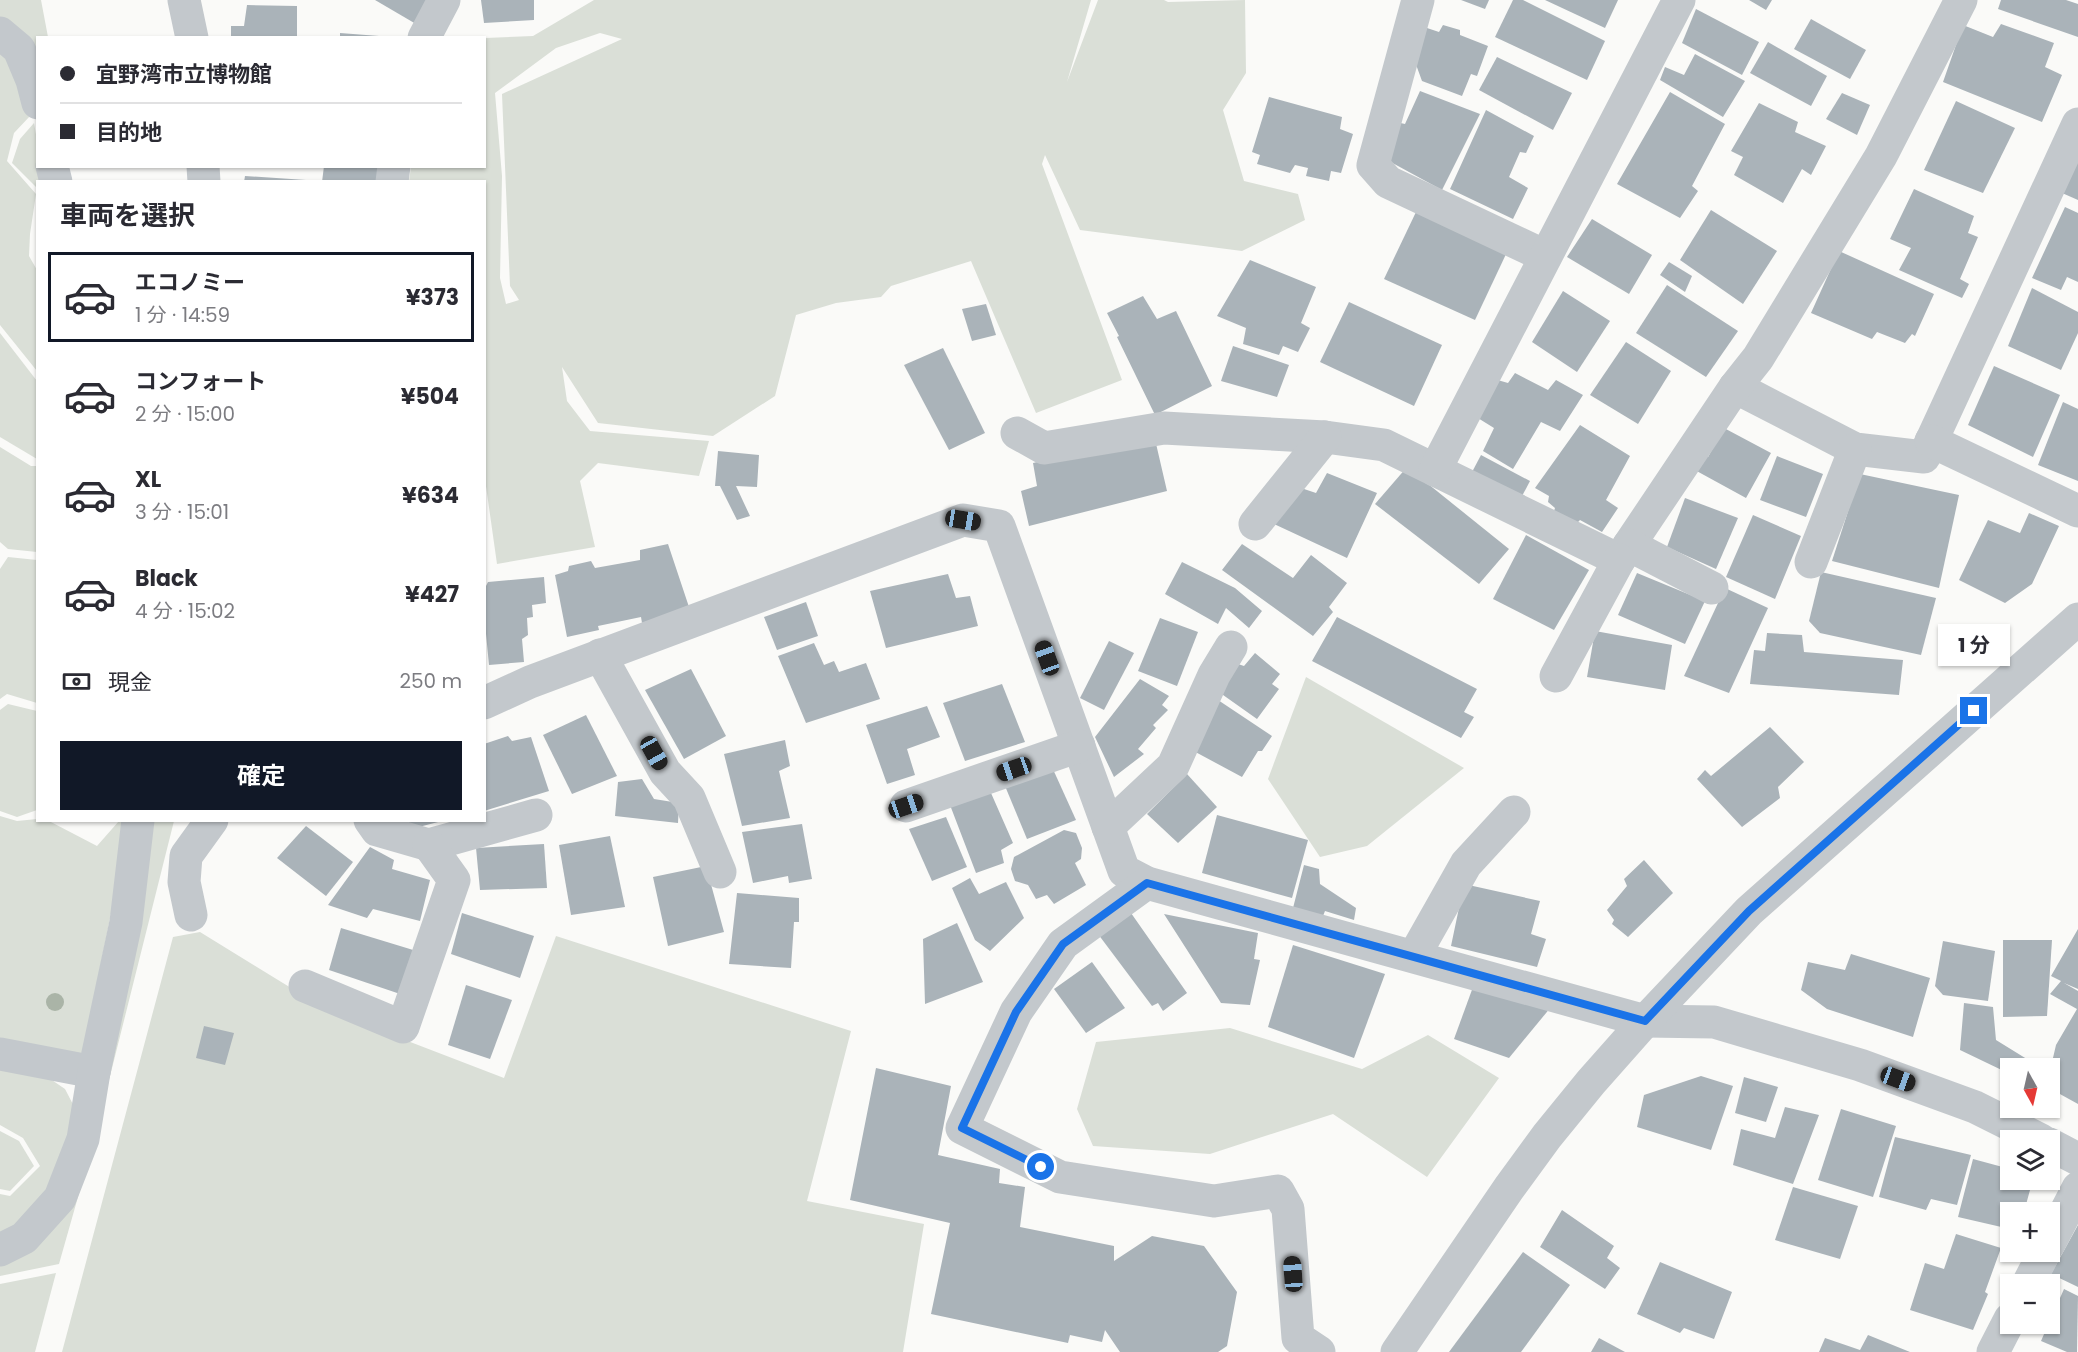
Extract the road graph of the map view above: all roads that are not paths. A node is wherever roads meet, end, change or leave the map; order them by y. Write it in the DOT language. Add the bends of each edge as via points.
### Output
graph roads {
  1 [pos="184,0"];
  2 [pos="444,0"];
  3 [pos="1418,0"];
  4 [pos="1679,0"];
  5 [pos="1961,0"];
  6 [pos="0,33"];
  7 [pos="192,36"];
  8 [pos="425,36"];
  9 [pos="36,96"];
  10 [pos="2078,124"];
  11 [pos="1545,256"];
  12 [pos="1735,387"];
  13 [pos="1017,433"];
  14 [pos="1325,437"];
  15 [pos="1931,441"];
  16 [pos="1855,449"];
  17 [pos="1435,470"];
  18 [pos="2078,511"];
  19 [pos="1255,524"];
  20 [pos="1624,552"];
  21 [pos="1811,562"];
  22 [pos="1712,588"];
  23 [pos="2078,619"];
  24 [pos="1231,647"];
  25 [pos="600,655"];
  26 [pos="1556,676"];
  27 [pos="486,702"];
  28 [pos="1079,746"];
  29 [pos="906,806"];
  30 [pos="1514,812"];
  31 [pos="536,815"];
  32 [pos="138,822"];
  33 [pos="211,822"];
  34 [pos="372,822"];
  35 [pos="1108,827"];
  36 [pos="429,845"];
  37 [pos="720,872"];
  38 [pos="1147,883"];
  39 [pos="191,915"];
  40 [pos="1414,956"];
  41 [pos="305,986"];
  42 [pos="1645,1021"];
  43 [pos="0,1054"];
  44 [pos="94,1072"];
  45 [pos="2021,1130"];
  46 [pos="2060,1150"];
  47 [pos="2078,1159"];
  48 [pos="2078,1188"];
  49 [pos="2060,1223"];
  50 [pos="0,1250"];
  51 [pos="2002,1334"];
  52 [pos="1319,1352"];
  53 [pos="1397,1352"];
  54 [pos="1993,1352"];
  1 -- 7 [label="street"];
  2 -- 8 [label="street"];
  3 -- 11 [label="street" via="1373,165 1388,182"];
  4 -- 11 [label="street"];
  5 -- 12 [label="street" via="1881,156 1758,358"];
  6 -- 9 [label="street" via="19,49"];
  10 -- 15 [label="street"];
  11 -- 17 [label="street"];
  12 -- 16 [label="street"];
  12 -- 20 [label="street"];
  13 -- 14 [label="street" via="1044,448 1164,428"];
  14 -- 17 [label="street" via="1384,445"];
  14 -- 19 [label="street"];
  15 -- 16 [label="street" via="1924,457"];
  15 -- 18 [label="street"];
  16 -- 21 [label="street"];
  17 -- 20 [label="street"];
  20 -- 22 [label="street"];
  20 -- 26 [label="street"];
  23 -- 42 [label="street" via="1749,911"];
  24 -- 35 [label="street" via="1214,675 1173,766"];
  25 -- 27 [label="street"];
  25 -- 28 [label="street" via="963,520 999,526"];
  25 -- 37 [label="street" via="665,772 689,798"];
  28 -- 29 [label="street"];
  28 -- 35 [label="street"];
  30 -- 40 [label="street" via="1466,864"];
  31 -- 36 [label="street"];
  32 -- 44 [label="street" via="126,922"];
  33 -- 39 [label="street" via="186,856 184,882"];
  34 -- 36 [label="street" via="378,830"];
  35 -- 38 [label="street" via="1124,871"];
  36 -- 41 [label="street" via="454,880 403,1027"];
  38 -- 40 [label="street"];
  38 -- 52 [label="street" via="1063,944 1016,1012 962,1128 1060,1177 1214,1201 1278,1191 1288,1209 1298,1338"];
  40 -- 42 [label="street"];
  42 -- 45 [label="street" via="1714,1022 1849,1062 1975,1107"];
  42 -- 53 [label="street" via="1547,1136"];
  43 -- 44 [label="street"];
  44 -- 50 [label="street" via="83,1139 60,1198 24,1238"];
  46 -- 47 [label="street"];
  48 -- 49 [label="street"];
  51 -- 54 [label="street"];
}
